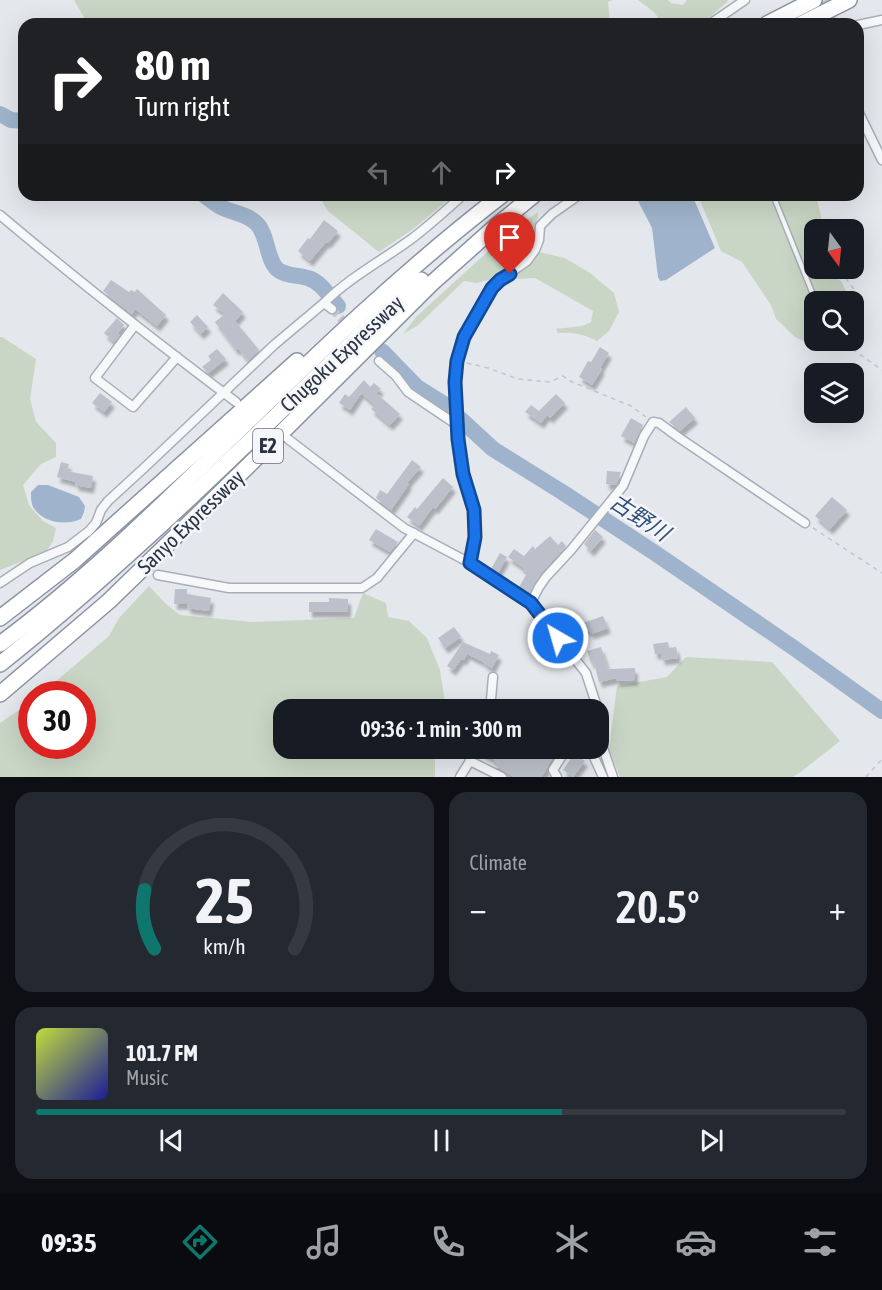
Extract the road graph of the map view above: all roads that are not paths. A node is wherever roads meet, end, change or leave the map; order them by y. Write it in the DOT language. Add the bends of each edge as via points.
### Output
graph roads {
  1 [pos="746,0"];
  2 [pos="814,0"];
  3 [pos="849,0"];
  4 [pos="719,18"];
  5 [pos="779,18"];
  6 [pos="813,18"];
  7 [pos="882,20"];
  8 [pos="864,24"];
  9 [pos="864,123"];
  10 [pos="882,160"];
  11 [pos="456,201"];
  12 [pos="492,201"];
  13 [pos="493,201"];
  14 [pos="524,201"];
  15 [pos="525,201"];
  16 [pos="570,201"];
  17 [pos="775,201"];
  18 [pos="0,215"];
  19 [pos="812,291"];
  20 [pos="324,303"];
  21 [pos="332,309"];
  22 [pos="135,325"];
  23 [pos="177,357"];
  24 [pos="379,361"];
  25 [pos="224,393"];
  26 [pos="236,402"];
  27 [pos="457,425"];
  28 [pos="288,439"];
  29 [pos="805,523"];
  30 [pos="414,533"];
  31 [pos="470,563"];
  32 [pos="158,575"];
  33 [pos="0,583"];
  34 [pos="531,603"];
  35 [pos="0,618"];
  36 [pos="0,644"];
  37 [pos="0,664"];
  38 [pos="493,677"];
  39 [pos="0,694"];
  40 [pos="491,699"];
  41 [pos="594,699"];
  42 [pos="560,759"];
  43 [pos="594,759"];
  44 [pos="606,759"];
  45 [pos="470,760"];
  46 [pos="460,777"];
  47 [pos="502,777"];
  48 [pos="557,777"];
  49 [pos="603,777"];
  50 [pos="613,777"];
  1 -- 4 [label="street"];
  2 -- 5 [label="highway"];
  3 -- 6 [label="highway"];
  7 -- 8 [label="street"];
  9 -- 10 [label="street"];
  11 -- 20 [label="street"];
  12 -- 35 [label="highway, E2" via="401,269 75,561"];
  13 -- 36 [label="highway, Chugoku Expressway" via="404,275 87,574"];
  14 -- 37 [label="highway, Chugoku Expressway" via="392,306 192,496 61,615"];
  15 -- 39 [label="highway, Sanyo Expressway / E2" via="431,284 109,601"];
  16 -- 27 [label="street" via="540,226 535,250 492,288 464,337 455,382"];
  17 -- 19 [label="lane"];
  18 -- 22 [label="street"];
  20 -- 21 [label="street"];
  20 -- 25 [label="street"];
  22 -- 23 [label="street"];
  22 -- 23 [label="street" via="95,378 133,407"];
  23 -- 25 [label="street"];
  24 -- 27 [label="street" via="408,392"];
  25 -- 26 [label="street"];
  25 -- 33 [label="street" via="108,501 89,531 68,547 30,563"];
  27 -- 31 [label="street" via="463,474 474,510 475,537"];
  28 -- 30 [label="street"];
  29 -- 34 [label="street" via="654,422 623,486 546,577"];
  30 -- 31 [label="street"];
  30 -- 32 [label="street" via="377,578 362,588 229,588"];
  31 -- 34 [label="street"];
  34 -- 41 [label="street" via="586,673"];
  38 -- 40 [label="street"];
  42 -- 48 [label="street" via="553,770"];
  43 -- 49 [label="street"];
  44 -- 50 [label="street"];
  45 -- 46 [label="street"];
  45 -- 47 [label="street"];
}
